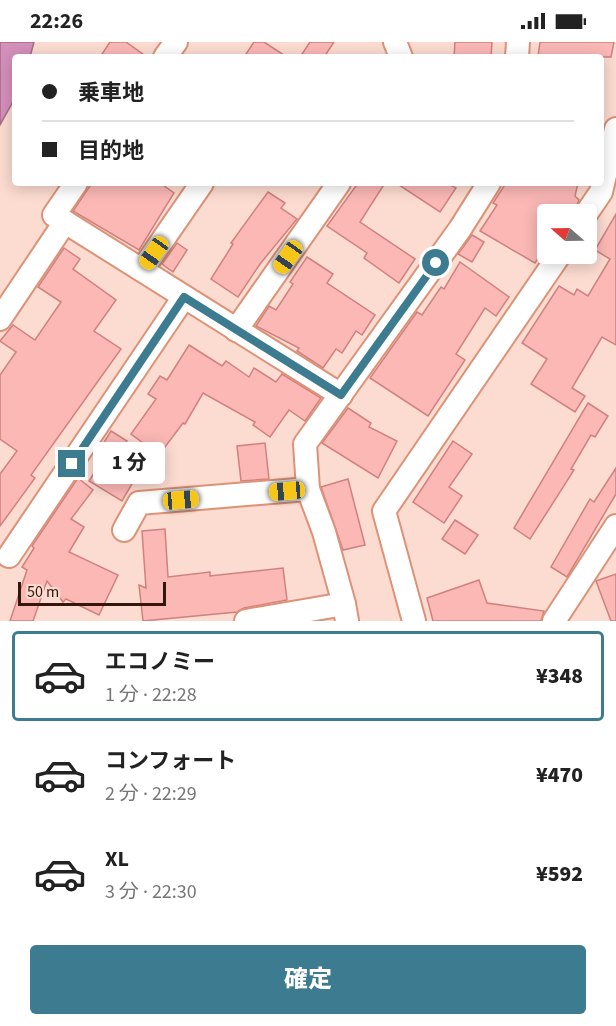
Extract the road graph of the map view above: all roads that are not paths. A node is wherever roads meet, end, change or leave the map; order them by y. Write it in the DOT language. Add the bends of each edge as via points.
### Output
graph roads {
  1 [pos="616,129"];
  2 [pos="604,183"];
  3 [pos="74,186"];
  4 [pos="200,186"];
  5 [pos="337,186"];
  6 [pos="487,186"];
  7 [pos="603,186"];
  8 [pos="593,204"];
  9 [pos="65,222"];
  10 [pos="553,264"];
  11 [pos="142,270"];
  12 [pos="184,297"];
  13 [pos="0,319"];
  14 [pos="236,330"];
  15 [pos="341,395"];
  16 [pos="308,489"];
  17 [pos="616,526"];
  18 [pos="124,530"];
  19 [pos="9,556"];
  20 [pos="346,612"];
  21 [pos="246,621"];
  22 [pos="414,621"];
  23 [pos="554,621"];
  1 -- 2 [label="street"];
  3 -- 9 [label="street" via="54,215"];
  4 -- 11 [label="street"];
  5 -- 14 [label="street"];
  6 -- 15 [label="street"];
  7 -- 8 [label="street"];
  9 -- 11 [label="street"];
  9 -- 13 [label="street"];
  10 -- 22 [label="street" via="384,511"];
  11 -- 12 [label="street"];
  12 -- 14 [label="street"];
  12 -- 19 [label="street"];
  14 -- 15 [label="street"];
  15 -- 16 [label="street" via="305,444"];
  16 -- 18 [label="street" via="139,504"];
  16 -- 20 [label="street"];
  17 -- 23 [label="street"];
  20 -- 21 [label="street"];
}
